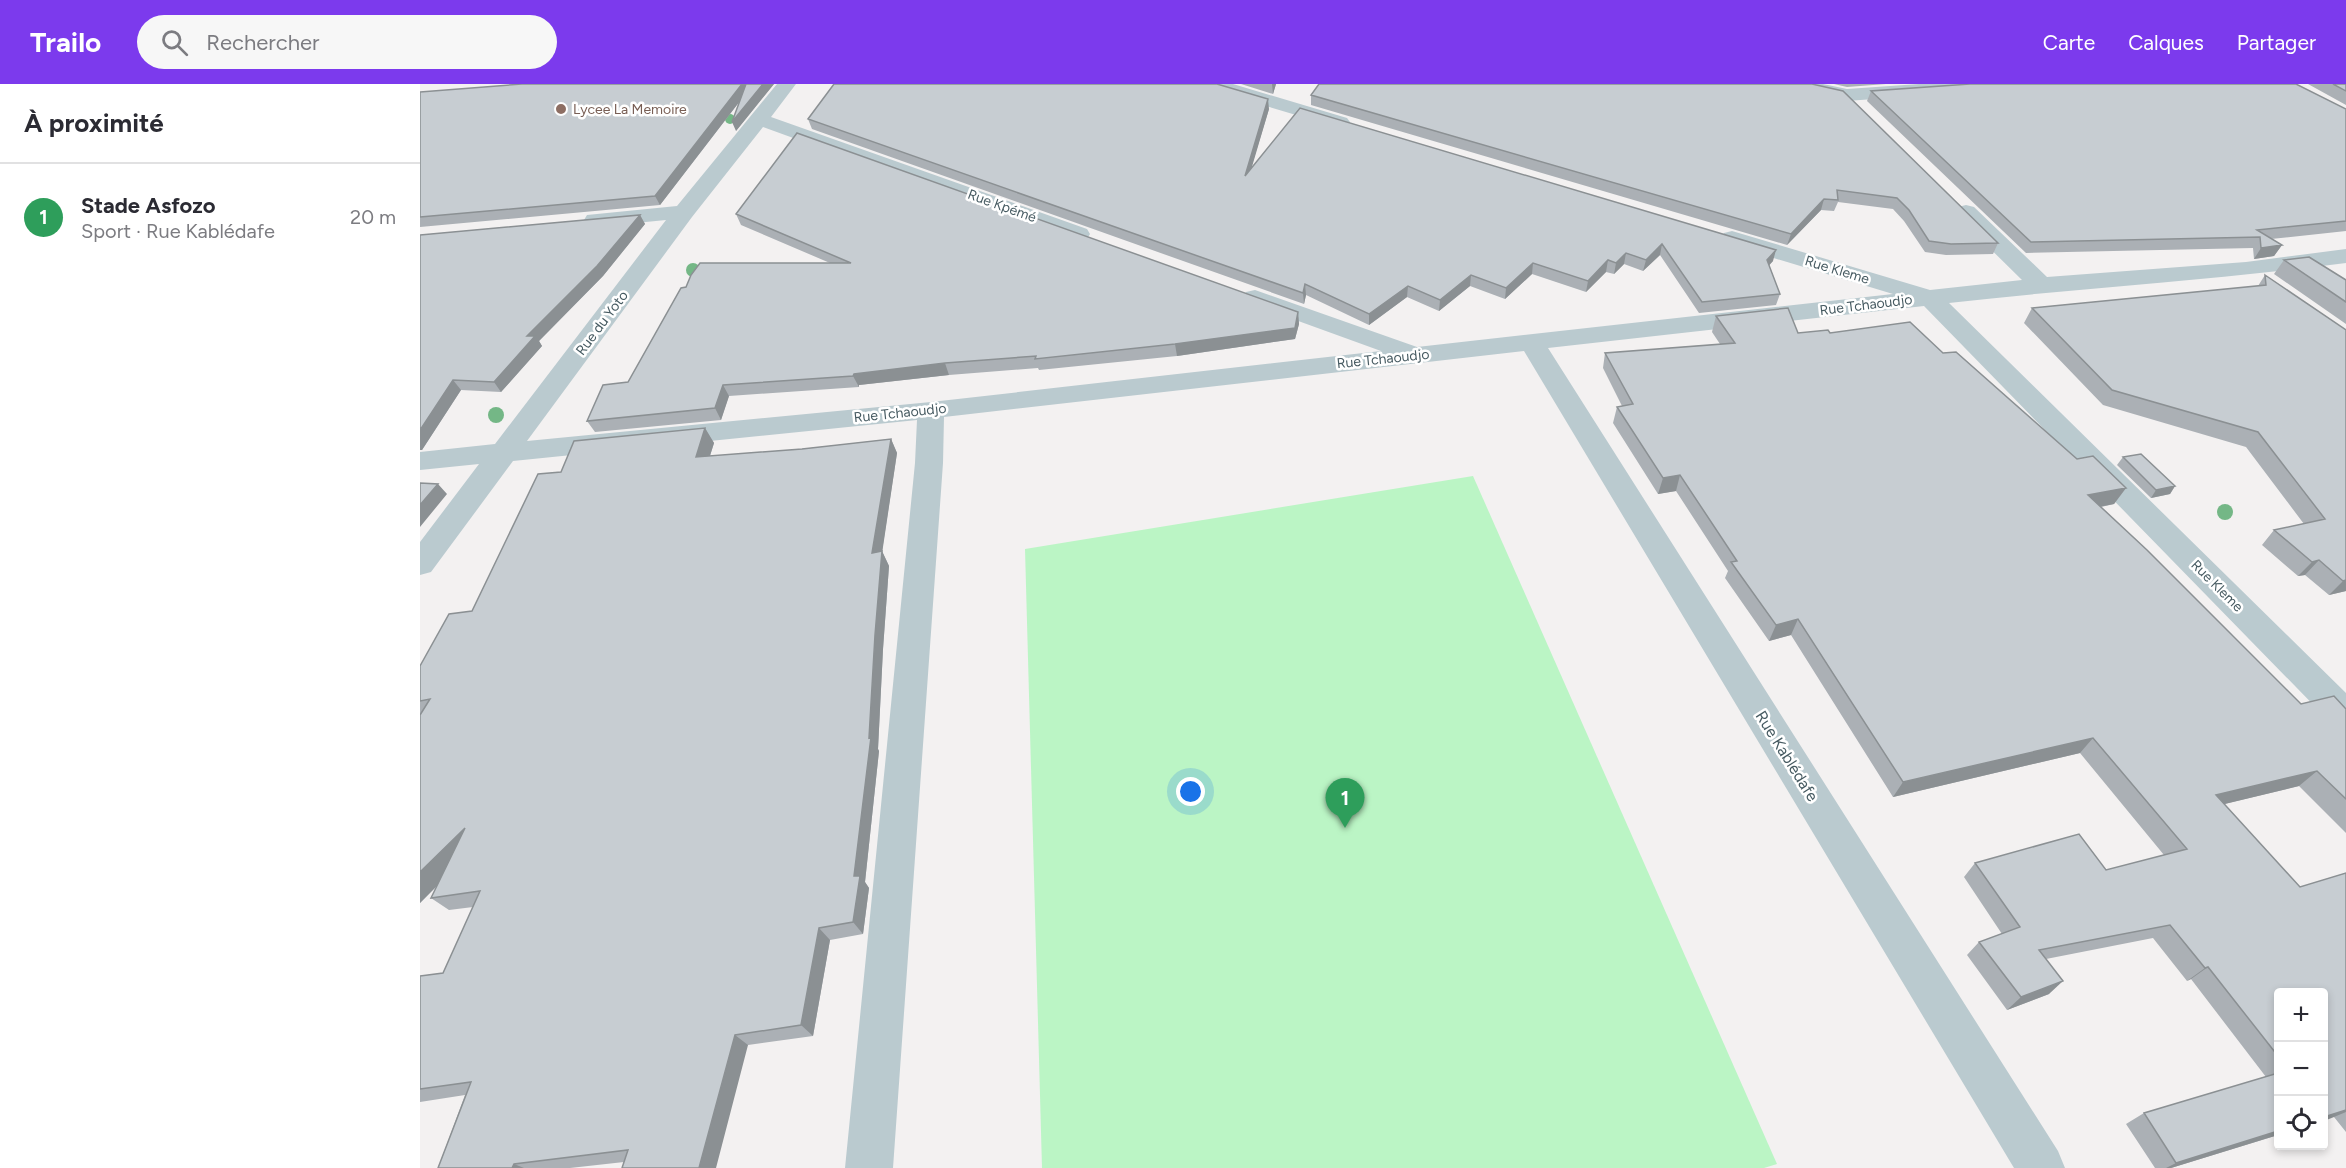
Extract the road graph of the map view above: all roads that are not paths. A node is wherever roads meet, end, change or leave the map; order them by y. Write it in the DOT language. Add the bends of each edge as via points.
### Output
graph roads {
  1 [pos="787,84"];
  2 [pos="1213,84"];
  3 [pos="1798,84"];
  4 [pos="1994,84"];
  5 [pos="1847,95"];
  6 [pos="1864,112"];
  7 [pos="759,119"];
  8 [pos="1361,128"];
  9 [pos="1948,194"];
  10 [pos="684,212"];
  11 [pos="569,222"];
  12 [pos="1714,233"];
  13 [pos="1103,243"];
  14 [pos="2346,256"];
  15 [pos="2246,269"];
  16 [pos="2041,285"];
  17 [pos="2273,288"];
  18 [pos="1237,291"];
  19 [pos="1930,298"];
  20 [pos="1532,344"];
  21 [pos="1414,355"];
  22 [pos="931,410"];
  23 [pos="505,452"];
  24 [pos="420,461"];
  25 [pos="420,564"];
  26 [pos="2346,715"];
  27 [pos="869,1168"];
  28 [pos="2041,1168"];
  1 -- 7 [label="street, Rue du Yoto"];
  2 -- 8 [label="street"];
  3 -- 5 [label="street"];
  4 -- 5 [label="street"];
  5 -- 6 [label="street"];
  7 -- 10 [label="street, Rue du Yoto"];
  7 -- 13 [label="street, Rue Kpémé"];
  9 -- 16 [label="street"];
  10 -- 11 [label="street"];
  10 -- 23 [label="street, Rue du Yoto"];
  12 -- 19 [label="street, Rue Kleme"];
  14 -- 15 [label="street, Rue Tchaoudjo"];
  15 -- 16 [label="street, Rue Tchaoudjo"];
  15 -- 17 [label="street"];
  16 -- 19 [label="street, Rue Tchaoudjo"];
  18 -- 21 [label="street"];
  19 -- 20 [label="street, Rue Tchaoudjo"];
  19 -- 26 [label="street, Rue Kleme"];
  20 -- 21 [label="street, Rue Tchaoudjo"];
  20 -- 28 [label="street, Rue Kablédafe"];
  21 -- 22 [label="street, Rue Tchaoudjo"];
  22 -- 23 [label="street, Rue Tchaoudjo"];
  22 -- 27 [label="street"];
  23 -- 24 [label="street, Rue Tchaoudjo"];
  23 -- 25 [label="street, Rue du Yoto"];
}
